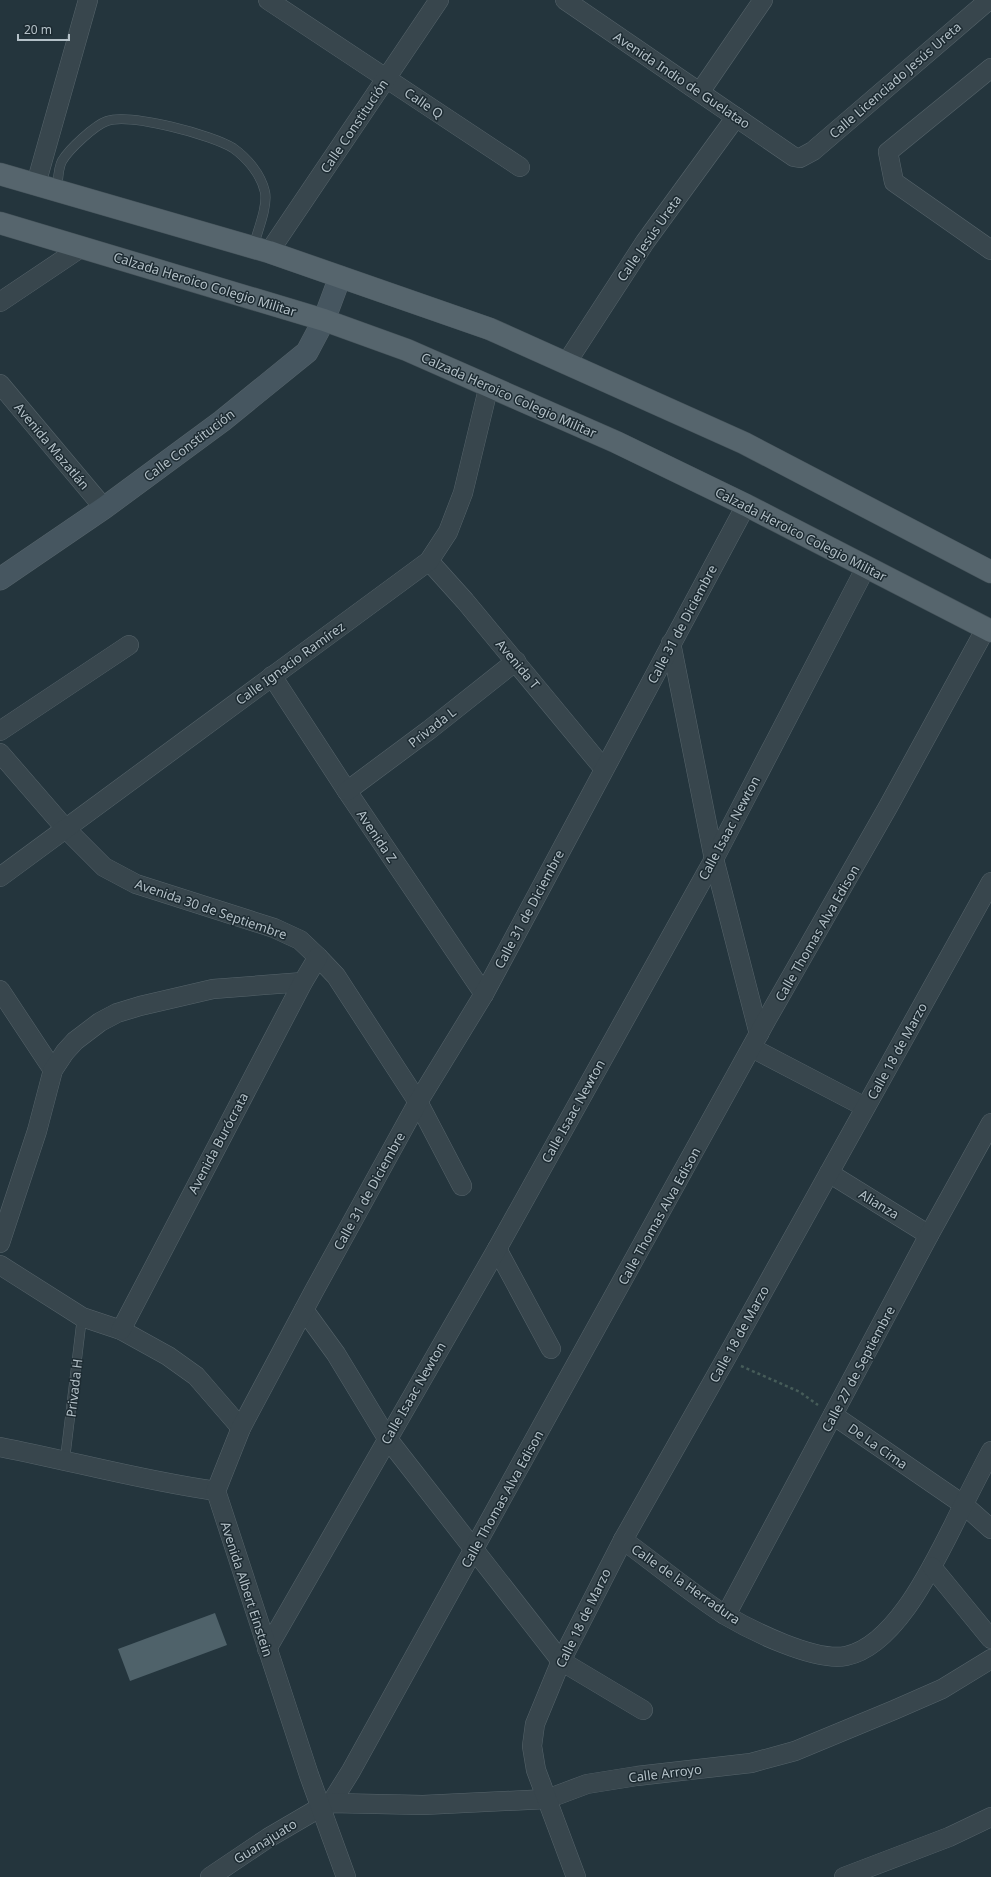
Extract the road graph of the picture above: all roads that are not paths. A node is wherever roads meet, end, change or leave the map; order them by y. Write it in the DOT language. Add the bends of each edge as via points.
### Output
graph roads {
  1 [pos="88,0"];
  2 [pos="268,0"];
  3 [pos="439,0"];
  4 [pos="565,0"];
  5 [pos="763,0"];
  6 [pos="989,0"];
  7 [pos="584,5"];
  8 [pos="991,68"];
  9 [pos="386,78"];
  10 [pos="700,92"];
  11 [pos="736,117"];
  12 [pos="800,158"];
  13 [pos="520,167"];
  14 [pos="0,174"];
  15 [pos="36,184"];
  16 [pos="57,190"];
  17 [pos="0,223"];
  18 [pos="82,247"];
  19 [pos="261,250"];
  20 [pos="991,250"];
  21 [pos="340,277"];
  22 [pos="0,302"];
  23 [pos="324,320"];
  24 [pos="566,362"];
  25 [pos="0,384"];
  26 [pos="489,385"];
  27 [pos="746,505"];
  28 [pos="104,508"];
  29 [pos="430,561"];
  30 [pos="866,567"];
  31 [pos="991,572"];
  32 [pos="0,579"];
  33 [pos="988,630"];
  34 [pos="671,643"];
  35 [pos="129,645"];
  36 [pos="516,660"];
  37 [pos="272,676"];
  38 [pos="0,731"];
  39 [pos="0,753"];
  40 [pos="604,769"];
  41 [pos="347,792"];
  42 [pos="65,828"];
  43 [pos="714,859"];
  44 [pos="0,877"];
  45 [pos="991,882"];
  46 [pos="318,957"];
  47 [pos="302,982"];
  48 [pos="0,990"];
  49 [pos="484,994"];
  50 [pos="756,1041"];
  51 [pos="53,1070"];
  52 [pos="418,1102"];
  53 [pos="865,1107"];
  54 [pos="991,1123"];
  55 [pos="829,1173"];
  56 [pos="462,1186"];
  57 [pos="929,1235"];
  58 [pos="0,1243"];
  59 [pos="497,1249"];
  60 [pos="0,1265"];
  61 [pos="304,1310"];
  62 [pos="82,1317"];
  63 [pos="121,1330"];
  64 [pos="551,1349"];
  65 [pos="833,1415"];
  66 [pos="241,1428"];
  67 [pos="388,1438"];
  68 [pos="0,1447"];
  69 [pos="991,1451"];
  70 [pos="64,1459"];
  71 [pos="216,1491"];
  72 [pos="964,1505"];
  73 [pos="991,1529"];
  74 [pos="623,1540"];
  75 [pos="474,1549"];
  76 [pos="932,1567"];
  77 [pos="726,1615"];
  78 [pos="991,1640"];
  79 [pos="267,1649"];
  80 [pos="991,1659"];
  81 [pos="561,1661"];
  82 [pos="643,1710"];
  83 [pos="547,1799"];
  84 [pos="326,1805"];
  85 [pos="991,1817"];
  86 [pos="854,1875"];
  87 [pos="210,1877"];
  88 [pos="346,1877"];
  89 [pos="576,1877"];
  1 -- 15 [label="street"];
  2 -- 9 [label="street, Calle Q"];
  3 -- 9 [label="street, Calle Constitución"];
  4 -- 7 [label="street, Avenida Indio de Guelatao"];
  5 -- 10 [label="street"];
  6 -- 12 [label="street, Calle Licenciado Jesús Ureta" via="813,151"];
  7 -- 10 [label="street, Avenida Indio de Guelatao"];
  8 -- 20 [label="street" via="888,152 894,182"];
  9 -- 13 [label="street, Calle Q"];
  9 -- 19 [label="street, Calle Constitución"];
  10 -- 11 [label="street, Avenida Indio de Guelatao"];
  11 -- 12 [label="street, Avenida Indio de Guelatao" via="794,157"];
  11 -- 24 [label="street, Calle Jesús Ureta" via="646,242"];
  14 -- 15 [label="main road"];
  15 -- 16 [label="main road"];
  16 -- 19 [label="main road"];
  16 -- 19 [label="lane" via="61,162 101,123 108,120 151,122 218,140 249,162 265,192"];
  17 -- 18 [label="main road, Calzada Heroico Colegio Militar"];
  18 -- 22 [label="street"];
  18 -- 23 [label="main road, Calzada Heroico Colegio Militar"];
  19 -- 21 [label="main road"];
  21 -- 23 [label="street, Calle Constitución"];
  21 -- 24 [label="main road" via="490,329"];
  23 -- 26 [label="main road, Calzada Heroico Colegio Militar" via="407,350"];
  23 -- 28 [label="street, Calle Constitución" via="307,352 222,421"];
  24 -- 31 [label="main road" via="744,443"];
  25 -- 28 [label="street, Avenida Mazatlán"];
  26 -- 27 [label="main road, Calzada Heroico Colegio Militar" via="616,442"];
  26 -- 29 [label="street, Calle Ignacio Ramírez" via="463,493 448,532"];
  27 -- 30 [label="main road, Calzada Heroico Colegio Militar"];
  27 -- 34 [label="street, Calle 31 de Diciembre"];
  28 -- 32 [label="street, Calle Constitución"];
  29 -- 36 [label="street, Avenida T"];
  29 -- 37 [label="street, Calle Ignacio Ramírez"];
  30 -- 33 [label="main road, Calzada Heroico Colegio Militar"];
  30 -- 43 [label="street, Calle Isaac Newton"];
  33 -- 50 [label="street, Calle Thomas Alva Edison"];
  34 -- 40 [label="street, Calle 31 de Diciembre"];
  34 -- 43 [label="street"];
  35 -- 38 [label="street"];
  36 -- 40 [label="street, Avenida T"];
  36 -- 41 [label="street, Privada L" via="430,730"];
  37 -- 41 [label="street, Avenida Z"];
  37 -- 42 [label="street, Calle Ignacio Ramírez"];
  39 -- 42 [label="street, Avenida 30 de Septiembre"];
  40 -- 49 [label="street, Calle 31 de Diciembre"];
  41 -- 49 [label="street, Avenida Z"];
  42 -- 44 [label="street, Calle Ignacio Ramírez"];
  42 -- 46 [label="street, Avenida 30 de Septiembre" via="104,867 116,874 136,884 274,928 300,940"];
  43 -- 50 [label="street"];
  43 -- 59 [label="street, Calle Isaac Newton"];
  45 -- 53 [label="street, Calle 18 de Marzo"];
  46 -- 47 [label="street, Avenida Burócrata"];
  46 -- 52 [label="street, Avenida 30 de Septiembre" via="336,976"];
  47 -- 51 [label="street" via="213,989 117,1013 75,1041"];
  47 -- 63 [label="street, Avenida Burócrata"];
  48 -- 51 [label="street"];
  49 -- 52 [label="street, Calle 31 de Diciembre"];
  50 -- 53 [label="street"];
  50 -- 75 [label="street, Calle Thomas Alva Edison"];
  51 -- 58 [label="street" via="37,1131"];
  52 -- 56 [label="street, Avenida 30 de Septiembre"];
  52 -- 61 [label="street, Calle 31 de Diciembre"];
  53 -- 55 [label="street, Calle 18 de Marzo"];
  54 -- 57 [label="street, Calle 27 de Septiembre"];
  55 -- 57 [label="street, Alianza"];
  55 -- 74 [label="street, Calle 18 de Marzo"];
  57 -- 65 [label="street, Calle 27 de Septiembre"];
  59 -- 64 [label="street"];
  59 -- 67 [label="street, Calle Isaac Newton"];
  60 -- 62 [label="street"];
  61 -- 66 [label="street"];
  61 -- 67 [label="street" via="336,1354"];
  62 -- 63 [label="street"];
  62 -- 70 [label="lane, Privada H"];
  63 -- 66 [label="street" via="168,1356 196,1376"];
  65 -- 72 [label="street, De La Cima"];
  65 -- 77 [label="street, Calle 27 de Septiembre"];
  66 -- 71 [label="street"];
  67 -- 75 [label="street"];
  67 -- 79 [label="street, Calle Isaac Newton"];
  68 -- 70 [label="street"];
  69 -- 72 [label="street, Calle de la Herradura"];
  70 -- 71 [label="street" via="172,1485"];
  71 -- 79 [label="street, Avenida Albert Einstein"];
  72 -- 73 [label="street, De La Cima"];
  72 -- 76 [label="street, Calle de la Herradura"];
  74 -- 77 [label="street, Calle de la Herradura"];
  74 -- 81 [label="street, Calle 18 de Marzo"];
  75 -- 81 [label="street"];
  75 -- 84 [label="street, Calle Thomas Alva Edison" via="351,1771"];
  76 -- 77 [label="street, Calle de la Herradura" via="908,1607 885,1633 862,1650 846,1656 823,1656 800,1650"];
  76 -- 78 [label="street"];
  79 -- 84 [label="street, Avenida Albert Einstein"];
  80 -- 83 [label="street, Calle Arroyo" via="942,1689 795,1751 751,1763 587,1784"];
  81 -- 82 [label="street"];
  81 -- 83 [label="street, Calle 18 de Marzo" via="535,1724 532,1746 536,1770"];
  83 -- 84 [label="street, Calle Arroyo" via="423,1805"];
  83 -- 89 [label="street, Calle 18 de Marzo"];
  84 -- 87 [label="street, Guanajuato" via="268,1838"];
  84 -- 88 [label="street, Avenida Albert Einstein"];
  85 -- 86 [label="street" via="949,1837"];
}
